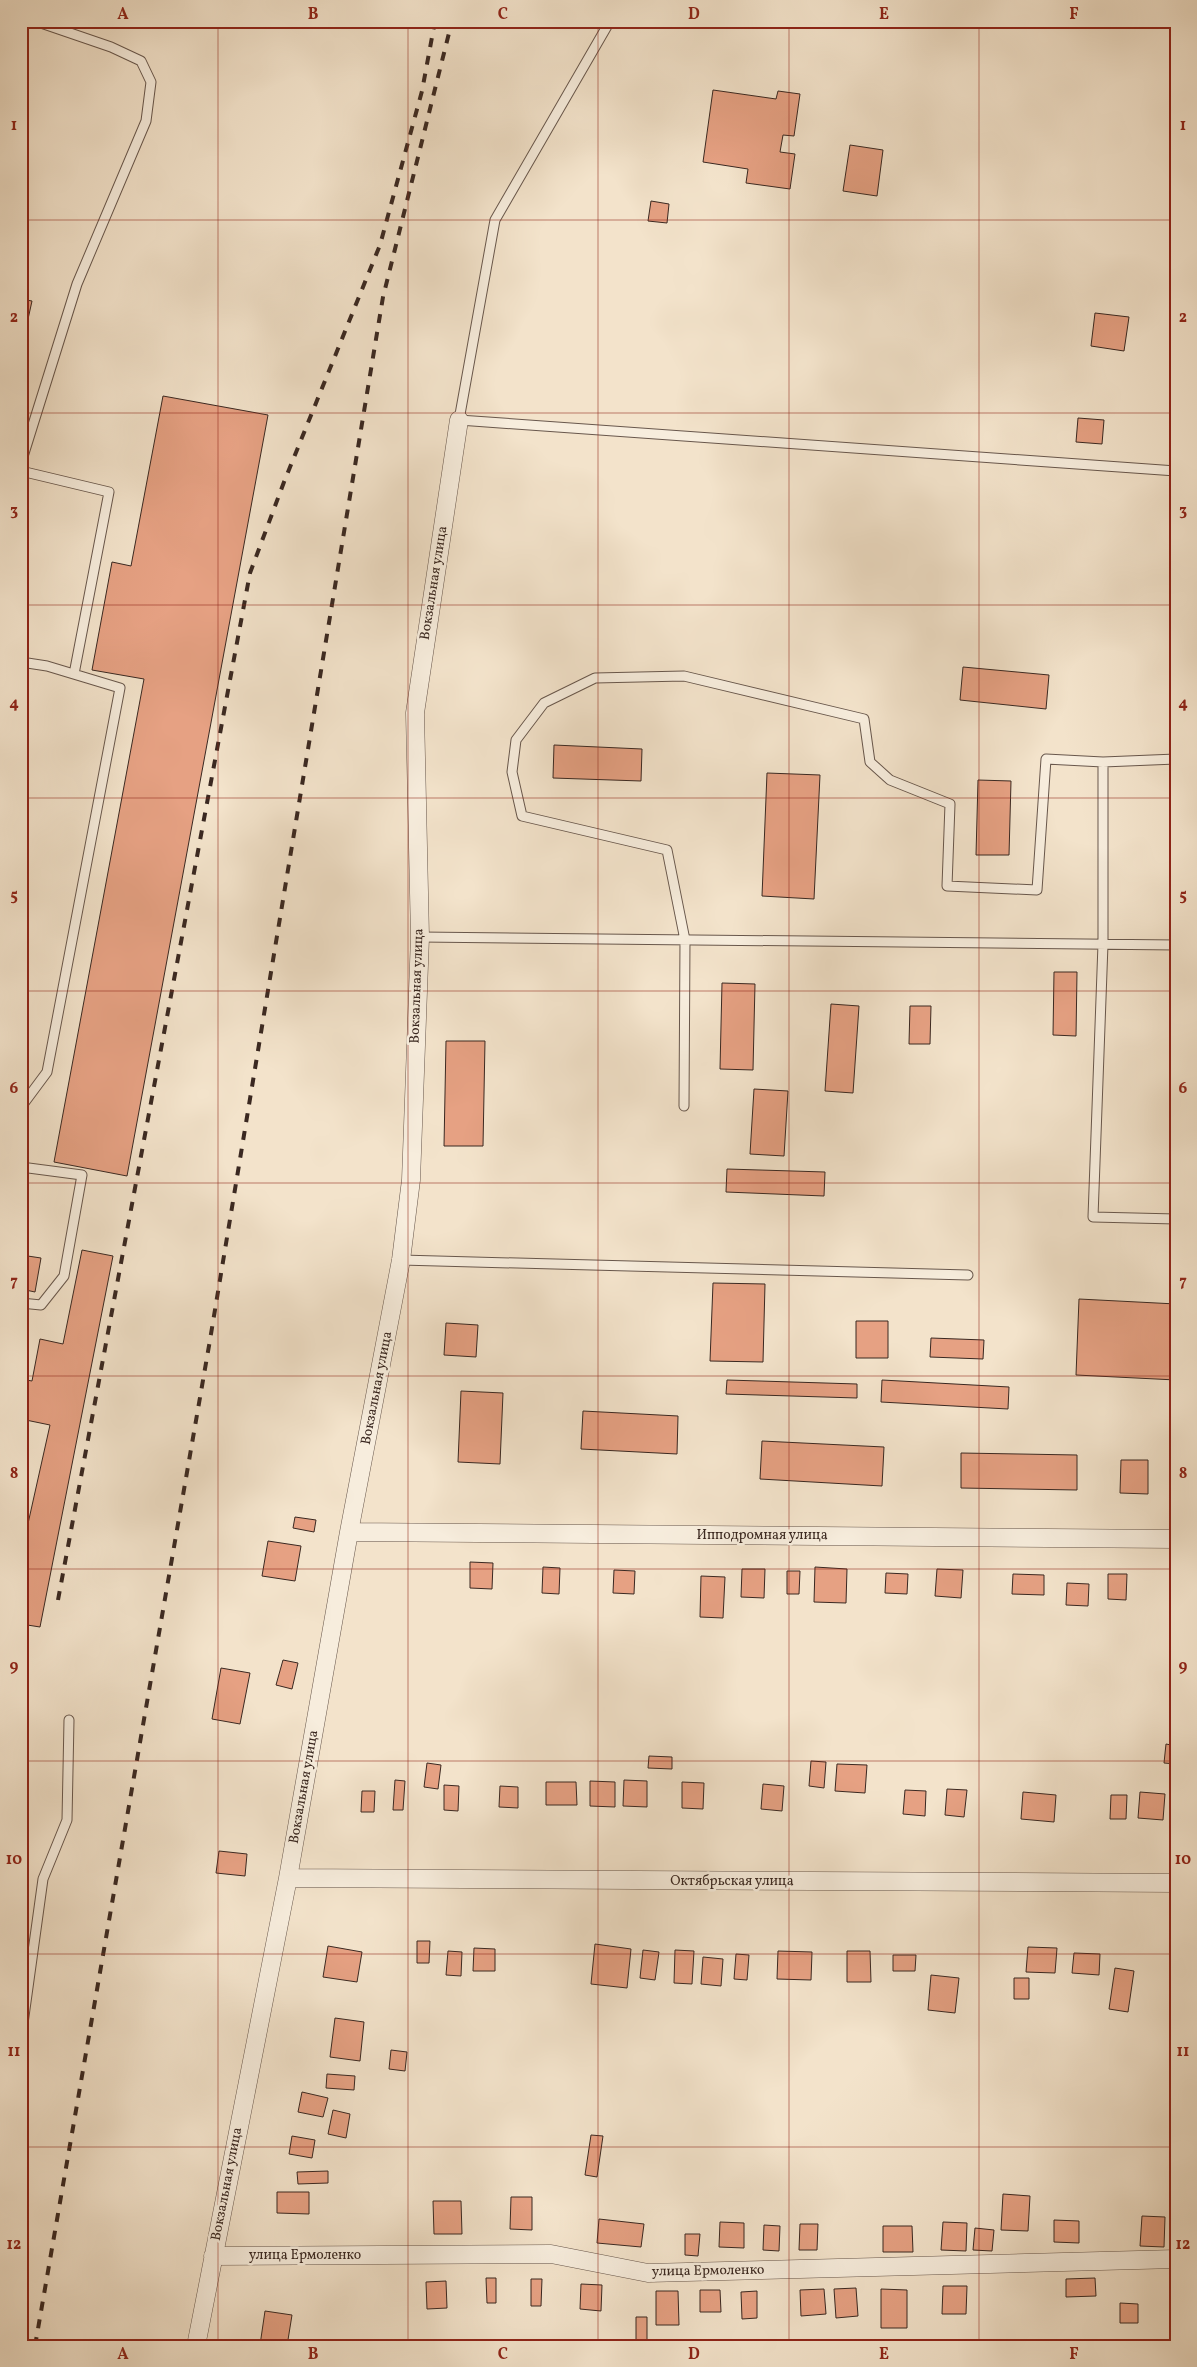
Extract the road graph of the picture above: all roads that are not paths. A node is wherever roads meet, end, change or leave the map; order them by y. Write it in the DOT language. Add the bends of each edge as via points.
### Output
graph roads {
  1 [pos="35,21"];
  2 [pos="610,21"];
  3 [pos="459,420"];
  4 [pos="21,462"];
  5 [pos="1176,471"];
  6 [pos="21,472"];
  7 [pos="21,662"];
  8 [pos="74,674"];
  9 [pos="1176,758"];
  10 [pos="1102,762"];
  11 [pos="420,937"];
  12 [pos="685,940"];
  13 [pos="1103,944"];
  14 [pos="1176,945"];
  15 [pos="684,1106"];
  16 [pos="21,1107"];
  17 [pos="21,1167"];
  18 [pos="1176,1219"];
  19 [pos="401,1260"];
  20 [pos="968,1275"];
  21 [pos="21,1303"];
  22 [pos="349,1532"];
  23 [pos="1176,1539"];
  24 [pos="69,1720"];
  25 [pos="288,1878"];
  26 [pos="1176,1883"];
  27 [pos="21,2038"];
  28 [pos="213,2256"];
  29 [pos="1176,2259"];
  30 [pos="196,2346"];
  1 -- 4 [label="lane" via="111,47 141,62 151,82 146,121 77,284"];
  2 -- 3 [label="lane" via="496,220"];
  3 -- 5 [label="lane"];
  3 -- 11 [label="street, Вокзальная улица" via="414,713"];
  6 -- 8 [label="lane" via="109,492"];
  7 -- 8 [label="lane"];
  8 -- 16 [label="lane" via="120,688 47,1072"];
  9 -- 10 [label="lane"];
  10 -- 12 [label="lane" via="1046,759 1038,890 947,886 950,804 890,780 870,762 864,719 684,676 595,678 544,703 516,740 512,772 522,816 667,850"];
  10 -- 13 [label="lane"];
  11 -- 12 [label="lane"];
  11 -- 19 [label="street, Вокзальная улица" via="411,1180"];
  12 -- 13 [label="lane"];
  12 -- 15 [label="lane"];
  13 -- 14 [label="lane"];
  13 -- 18 [label="lane" via="1093,1217"];
  17 -- 21 [label="lane" via="82,1175 64,1276 40,1305"];
  19 -- 20 [label="lane"];
  19 -- 22 [label="street, Вокзальная улица"];
  22 -- 23 [label="street, Ипподромная улица"];
  22 -- 25 [label="street, Вокзальная улица"];
  24 -- 27 [label="lane" via="67,1820 43,1879"];
  25 -- 26 [label="street, Октябрьская улица"];
  25 -- 28 [label="street, Вокзальная улица"];
  28 -- 29 [label="street, улица Ермоленко" via="551,2254 648,2273"];
  28 -- 30 [label="street, Вокзальная улица"];
}
